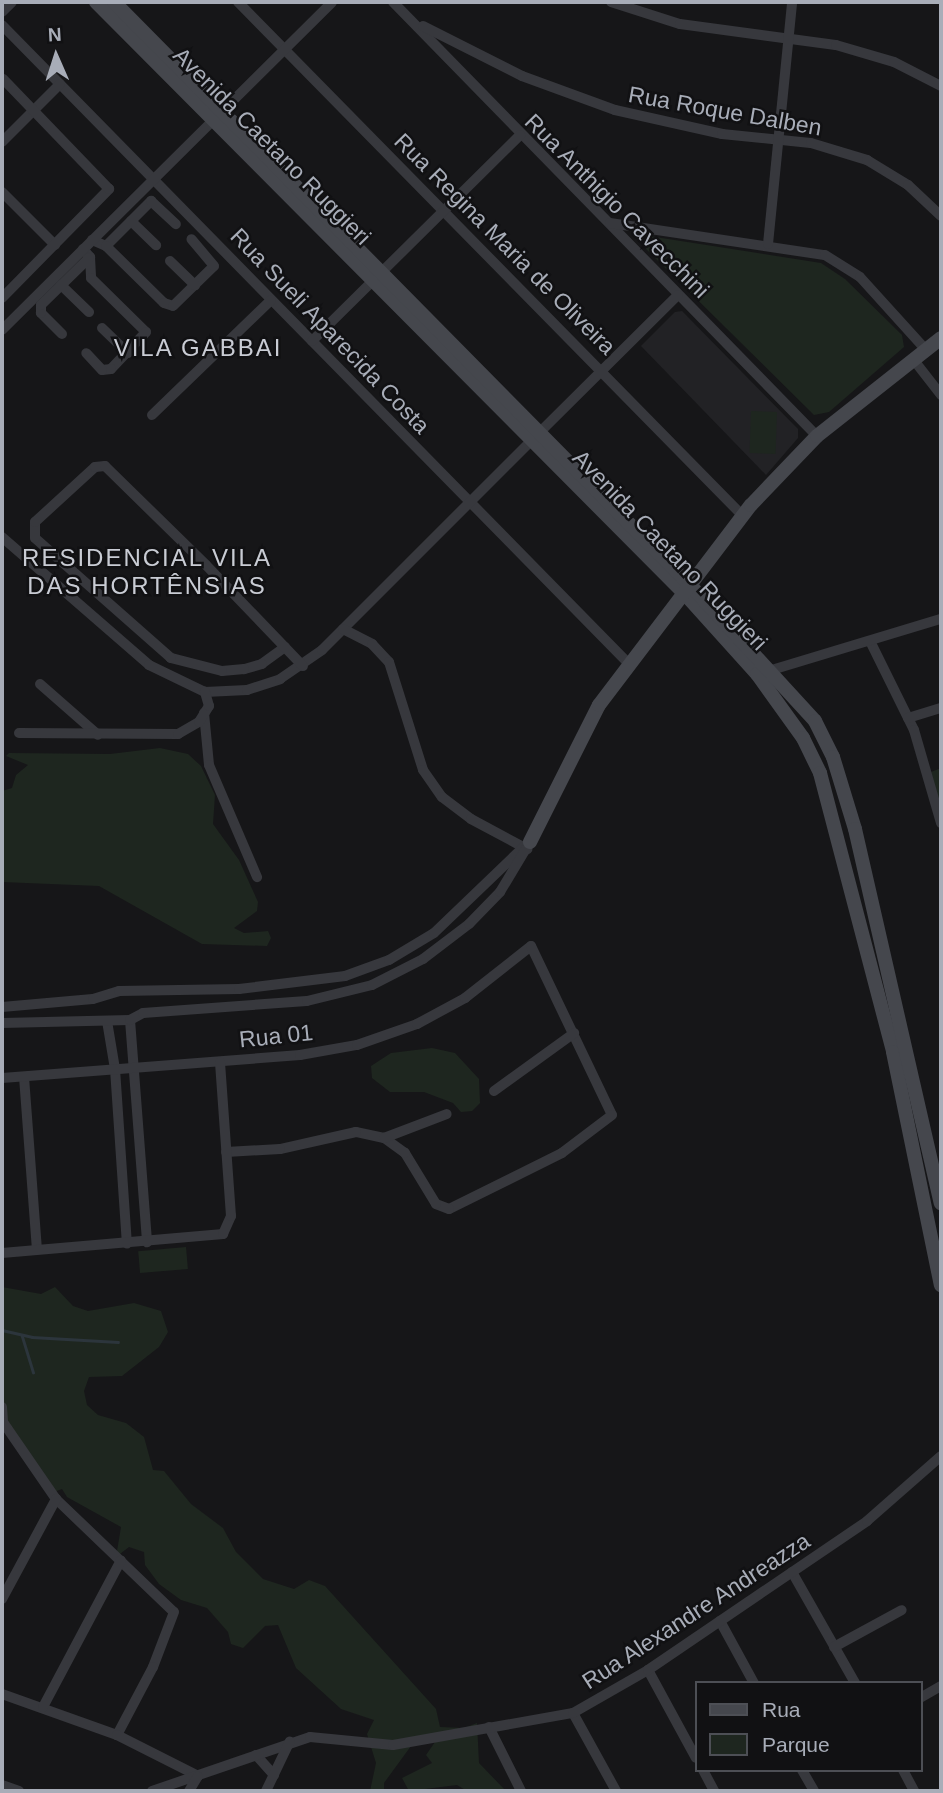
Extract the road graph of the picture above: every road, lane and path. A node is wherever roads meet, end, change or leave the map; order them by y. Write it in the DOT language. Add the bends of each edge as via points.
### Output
graph roads {
  1 [pos="12,2"];
  2 [pos="96,2"];
  3 [pos="114,2"];
  4 [pos="238,2"];
  5 [pos="332,2"];
  6 [pos="393,2"];
  7 [pos="611,2"];
  8 [pos="792,2"];
  9 [pos="2,12"];
  10 [pos="416,22"];
  11 [pos="2,25"];
  12 [pos="788,39"];
  13 [pos="284,49"];
  14 [pos="3,79"];
  15 [pos="60,84"];
  16 [pos="941,86"];
  17 [pos="34,110"];
  18 [pos="217,115"];
  19 [pos="520,135"];
  20 [pos="778,139"];
  21 [pos="2,142"];
  22 [pos="154,179"];
  23 [pos="2,192"];
  24 [pos="444,211"];
  25 [pos="941,216"];
  26 [pos="131,221"];
  27 [pos="610,223"];
  28 [pos="176,224"];
  29 [pos="191,239"];
  30 [pos="92,240"];
  31 [pos="768,244"];
  32 [pos="156,245"];
  33 [pos="55,246"];
  34 [pos="106,246"];
  35 [pos="87,253"];
  36 [pos="170,261"];
  37 [pos="378,277"];
  38 [pos="61,285"];
  39 [pos="195,285"];
  40 [pos="678,295"];
  41 [pos="2,298"];
  42 [pos="271,300"];
  43 [pos="89,312"];
  44 [pos="102,328"];
  45 [pos="2,330"];
  46 [pos="62,334"];
  47 [pos="941,338"];
  48 [pos="312,341"];
  49 [pos="925,349"];
  50 [pos="86,353"];
  51 [pos="128,353"];
  52 [pos="913,359"];
  53 [pos="603,370"];
  54 [pos="941,395"];
  55 [pos="152,415"];
  56 [pos="536,436"];
  57 [pos="817,436"];
  58 [pos="470,502"];
  59 [pos="743,516"];
  60 [pos="2,537"];
  61 [pos="688,590"];
  62 [pos="941,619"];
  63 [pos="343,629"];
  64 [pos="870,641"];
  65 [pos="285,647"];
  66 [pos="630,665"];
  67 [pos="303,666"];
  68 [pos="773,671"];
  69 [pos="757,674"];
  70 [pos="40,684"];
  71 [pos="205,692"];
  72 [pos="941,708"];
  73 [pos="204,713"];
  74 [pos="908,718"];
  75 [pos="19,733"];
  76 [pos="98,735"];
  77 [pos="941,823"];
  78 [pos="527,846"];
  79 [pos="257,877"];
  80 [pos="143,994"];
  81 [pos="93,999"];
  82 [pos="2,1007"];
  83 [pos="143,1013"];
  84 [pos="102,1019"];
  85 [pos="130,1020"];
  86 [pos="2,1023"];
  87 [pos="574,1032"];
  88 [pos="220,1062"];
  89 [pos="132,1068"];
  90 [pos="116,1069"];
  91 [pos="24,1077"];
  92 [pos="2,1078"];
  93 [pos="494,1091"];
  94 [pos="447,1114"];
  95 [pos="384,1138"];
  96 [pos="226,1152"];
  97 [pos="941,1203"];
  98 [pos="147,1242"];
  99 [pos="127,1244"];
  100 [pos="37,1249"];
  101 [pos="2,1253"];
  102 [pos="941,1285"];
  103 [pos="2,1407"];
  104 [pos="2,1423"];
  105 [pos="941,1455"];
  106 [pos="56,1499"];
  107 [pos="121,1560"];
  108 [pos="792,1572"];
  109 [pos="2,1599"];
  110 [pos="902,1610"];
  111 [pos="720,1620"];
  112 [pos="834,1647"];
  113 [pos="648,1670"];
  114 [pos="753,1681"];
  115 [pos="854,1681"];
  116 [pos="941,1686"];
  117 [pos="2,1694"];
  118 [pos="922,1697"];
  119 [pos="43,1706"];
  120 [pos="573,1713"];
  121 [pos="489,1727"];
  122 [pos="117,1735"];
  123 [pos="290,1741"];
  124 [pos="694,1754"];
  125 [pos="256,1755"];
  126 [pos="704,1772"];
  127 [pos="803,1772"];
  128 [pos="903,1772"];
  129 [pos="274,1775"];
  130 [pos="198,1776"];
  131 [pos="2,1785"];
  132 [pos="159,1790"];
  133 [pos="17,1791"];
  134 [pos="189,1791"];
  135 [pos="266,1791"];
  136 [pos="521,1791"];
  137 [pos="616,1791"];
  138 [pos="714,1791"];
  139 [pos="814,1791"];
  140 [pos="914,1791"];
  1 -- 9 [label="street"];
  2 -- 18 [label="main road, Avenida Caetano Ruggieri"];
  3 -- 18 [label="main road, Avenida Caetano Ruggieri"];
  4 -- 13 [label="street, Rua Regina Maria de Oliveira"];
  5 -- 13 [label="street"];
  6 -- 10 [label="street, Rua Anthigio Cavecchini"];
  7 -- 12 [label="street" via="680,24"];
  8 -- 12 [label="street"];
  10 -- 19 [label="street, Rua Anthigio Cavecchini"];
  10 -- 20 [label="street, Rua Roque Dalben" via="522,76 615,110 722,134"];
  11 -- 15 [label="street, Rua Sueli Aparecida Costa"];
  12 -- 16 [label="street" via="868,54"];
  12 -- 20 [label="street"];
  13 -- 18 [label="street"];
  13 -- 24 [label="street, Rua Regina Maria de Oliveira"];
  14 -- 17 [label="street"];
  15 -- 17 [label="street"];
  15 -- 22 [label="street, Rua Sueli Aparecida Costa"];
  17 -- 21 [label="street"];
  17 -- 33 [label="street" via="108,188"];
  18 -- 22 [label="street"];
  18 -- 37 [label="main road, Avenida Caetano Ruggieri"];
  19 -- 24 [label="street"];
  19 -- 27 [label="street, Rua Anthigio Cavecchini"];
  20 -- 25 [label="street, Rua Roque Dalben" via="867,160 908,185"];
  20 -- 31 [label="street"];
  22 -- 30 [label="street"];
  22 -- 42 [label="street, Rua Sueli Aparecida Costa"];
  23 -- 33 [label="street"];
  24 -- 37 [label="street"];
  24 -- 53 [label="street, Rua Regina Maria de Oliveira"];
  26 -- 28 [label="street" via="153,201"];
  26 -- 32 [label="street"];
  26 -- 34 [label="street"];
  27 -- 31 [label="street"];
  27 -- 40 [label="street, Rua Anthigio Cavecchini"];
  29 -- 39 [label="street" via="214,266"];
  30 -- 34 [label="street"];
  30 -- 35 [label="street"];
  31 -- 49 [label="street" via="825,255 848,267"];
  33 -- 41 [label="street"];
  34 -- 39 [label="street" via="169,306"];
  35 -- 38 [label="street"];
  35 -- 45 [label="street"];
  35 -- 51 [label="street" via="91,278 146,332"];
  36 -- 39 [label="street"];
  37 -- 48 [label="street"];
  37 -- 56 [label="main road, Avenida Caetano Ruggieri"];
  38 -- 43 [label="street"];
  38 -- 46 [label="street" via="41,310"];
  40 -- 53 [label="street"];
  40 -- 57 [label="street, Rua Anthigio Cavecchini"];
  42 -- 48 [label="street, Rua Sueli Aparecida Costa"];
  42 -- 55 [label="street"];
  44 -- 51 [label="street"];
  47 -- 49 [label="main road"];
  48 -- 58 [label="street, Rua Sueli Aparecida Costa"];
  49 -- 52 [label="main road"];
  50 -- 51 [label="street" via="107,370"];
  52 -- 54 [label="street"];
  52 -- 57 [label="main road"];
  53 -- 56 [label="street"];
  53 -- 59 [label="street, Rua Regina Maria de Oliveira"];
  56 -- 58 [label="street"];
  56 -- 61 [label="main road, Avenida Caetano Ruggieri"];
  57 -- 59 [label="main road"];
  58 -- 63 [label="street"];
  58 -- 66 [label="street, Rua Sueli Aparecida Costa"];
  59 -- 61 [label="main road"];
  60 -- 71 [label="street" via="130,651 172,678"];
  61 -- 66 [label="main road"];
  61 -- 68 [label="main road, Avenida Caetano Ruggieri"];
  61 -- 69 [label="main road, Avenida Caetano Ruggieri"];
  62 -- 64 [label="street"];
  63 -- 67 [label="street"];
  63 -- 78 [label="street" via="372,644 389,662 423,770 442,797 471,819"];
  64 -- 68 [label="street"];
  64 -- 74 [label="street"];
  65 -- 65 [label="street" via="110,469 95,467 40,516 35,538 131,628 171,658 222,671 244,669 262,664"];
  65 -- 67 [label="street"];
  66 -- 78 [label="main road" via="599,705"];
  67 -- 71 [label="street" via="266,686"];
  68 -- 69 [label="street"];
  68 -- 97 [label="main road, Avenida Caetano Ruggieri" via="815,721 837,769 855,829"];
  69 -- 102 [label="main road, Avenida Caetano Ruggieri" via="803,738 820,773 893,1052"];
  70 -- 76 [label="street"];
  71 -- 73 [label="street" via="209,706"];
  72 -- 74 [label="street"];
  73 -- 76 [label="street" via="191,729 178,734"];
  73 -- 79 [label="street" via="209,765"];
  74 -- 77 [label="street"];
  75 -- 76 [label="street"];
  78 -- 80 [label="street" via="434,933 389,960 345,976 295,985"];
  78 -- 83 [label="street" via="499,892 469,924 423,959 372,985 307,1000"];
  80 -- 81 [label="street" via="119,991"];
  80 -- 83 [label="street"];
  81 -- 82 [label="street"];
  81 -- 84 [label="street"];
  83 -- 85 [label="street"];
  84 -- 85 [label="street"];
  84 -- 86 [label="street"];
  84 -- 90 [label="street"];
  85 -- 89 [label="street"];
  87 -- 88 [label="street, Rua 01" via="533,947 527,947 464,998 417,1024 357,1045"];
  87 -- 93 [label="street"];
  87 -- 95 [label="street" via="611,1116 562,1153 516,1179 456,1208 441,1207 405,1153"];
  88 -- 89 [label="street, Rua 01"];
  88 -- 96 [label="street"];
  89 -- 90 [label="street, Rua 01"];
  89 -- 98 [label="street"];
  90 -- 91 [label="street, Rua 01"];
  90 -- 99 [label="street"];
  91 -- 92 [label="street, Rua 01"];
  91 -- 100 [label="street"];
  94 -- 95 [label="street"];
  95 -- 96 [label="street" via="356,1132 280,1149"];
  96 -- 98 [label="street" via="231,1216 227,1230 217,1237"];
  98 -- 99 [label="street"];
  99 -- 100 [label="street"];
  100 -- 101 [label="street"];
  103 -- 104 [label="street"];
  104 -- 106 [label="street"];
  105 -- 108 [label="street, Rua Alexandre Andreazza" via="867,1521"];
  106 -- 107 [label="street"];
  106 -- 109 [label="street"];
  107 -- 119 [label="street"];
  107 -- 122 [label="street" via="172,1608 173,1618"];
  108 -- 111 [label="street, Rua Alexandre Andreazza"];
  108 -- 112 [label="street"];
  110 -- 112 [label="street"];
  111 -- 113 [label="street, Rua Alexandre Andreazza"];
  111 -- 114 [label="street"];
  112 -- 115 [label="street"];
  113 -- 120 [label="street, Rua Alexandre Andreazza"];
  113 -- 124 [label="street"];
  116 -- 118 [label="street"];
  117 -- 119 [label="street"];
  119 -- 122 [label="street"];
  120 -- 121 [label="street, Rua Alexandre Andreazza"];
  120 -- 137 [label="street"];
  121 -- 123 [label="street, Rua Alexandre Andreazza" via="393,1745 337,1737"];
  121 -- 136 [label="street"];
  122 -- 130 [label="street"];
  123 -- 125 [label="street, Rua Alexandre Andreazza"];
  123 -- 129 [label="street"];
  125 -- 129 [label="street"];
  125 -- 130 [label="street, Rua Alexandre Andreazza"];
  126 -- 138 [label="street"];
  127 -- 139 [label="street"];
  128 -- 140 [label="street"];
  129 -- 135 [label="street"];
  130 -- 132 [label="street, Rua Alexandre Andreazza"];
  130 -- 134 [label="street"];
  131 -- 133 [label="street"];
}
